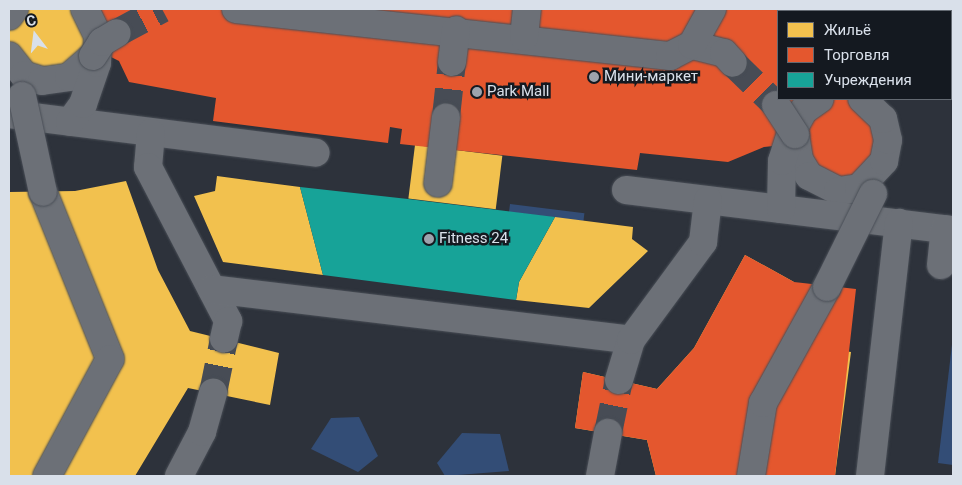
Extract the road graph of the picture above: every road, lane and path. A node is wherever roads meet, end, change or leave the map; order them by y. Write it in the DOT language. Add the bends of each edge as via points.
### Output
graph roads {
  1 [pos="14,9"];
  2 [pos="86,9"];
  3 [pos="236,9"];
  4 [pos="527,9"];
  5 [pos="712,9"];
  6 [pos="9,16"];
  7 [pos="387,16"];
  8 [pos="456,30"];
  9 [pos="524,37"];
  10 [pos="692,45"];
  11 [pos="103,46"];
  12 [pos="452,62"];
  13 [pos="733,63"];
  14 [pos="14,84"];
  15 [pos="819,100"];
  16 [pos="863,100"];
  17 [pos="776,105"];
  18 [pos="446,117"];
  19 [pos="70,122"];
  20 [pos="152,133"];
  21 [pos="316,153"];
  22 [pos="438,183"];
  23 [pos="874,185"];
  24 [pos="626,190"];
  25 [pos="708,200"];
  26 [pos="781,209"];
  27 [pos="899,223"];
  28 [pos="942,223"];
  29 [pos="941,264"];
  30 [pos="212,290"];
  31 [pos="224,339"];
  32 [pos="631,340"];
  33 [pos="619,380"];
  34 [pos="213,393"];
  35 [pos="608,433"];
  36 [pos="47,476"];
  37 [pos="179,476"];
  38 [pos="600,476"];
  39 [pos="751,476"];
  40 [pos="870,476"];
  1 -- 6 [label="lane"];
  2 -- 11 [label="lane"];
  3 -- 7 [label="lane"];
  4 -- 9 [label="lane"];
  5 -- 10 [label="lane"];
  7 -- 8 [label="lane"];
  8 -- 9 [label="lane"];
  8 -- 12 [label="lane"];
  9 -- 10 [label="lane" via="670,56"];
  10 -- 13 [label="lane" via="724,53"];
  11 -- 14 [label="lane" via="74,74"];
  11 -- 19 [label="lane" via="91,85"];
  14 -- 19 [label="lane"];
  14 -- 36 [label="lane, bridge" via="43,192 110,358"];
  15 -- 26 [label="lane" via="804,110 791,133 782,161"];
  16 -- 23 [label="lane" via="883,119 888,140"];
  17 -- 23 [label="lane, bridge" via="795,134 803,167 827,187 850,190"];
  18 -- 22 [label="lane"];
  19 -- 20 [label="lane"];
  20 -- 21 [label="lane"];
  20 -- 30 [label="lane" via="148,167"];
  23 -- 39 [label="lane, bridge" via="827,287 763,403"];
  24 -- 25 [label="lane"];
  25 -- 26 [label="lane"];
  25 -- 32 [label="lane" via="703,242"];
  26 -- 27 [label="lane"];
  27 -- 28 [label="lane"];
  27 -- 40 [label="lane"];
  28 -- 29 [label="lane"];
  30 -- 31 [label="lane" via="228,321"];
  30 -- 32 [label="lane"];
  32 -- 33 [label="lane"];
  34 -- 37 [label="lane" via="202,432"];
  35 -- 38 [label="lane"];
}
